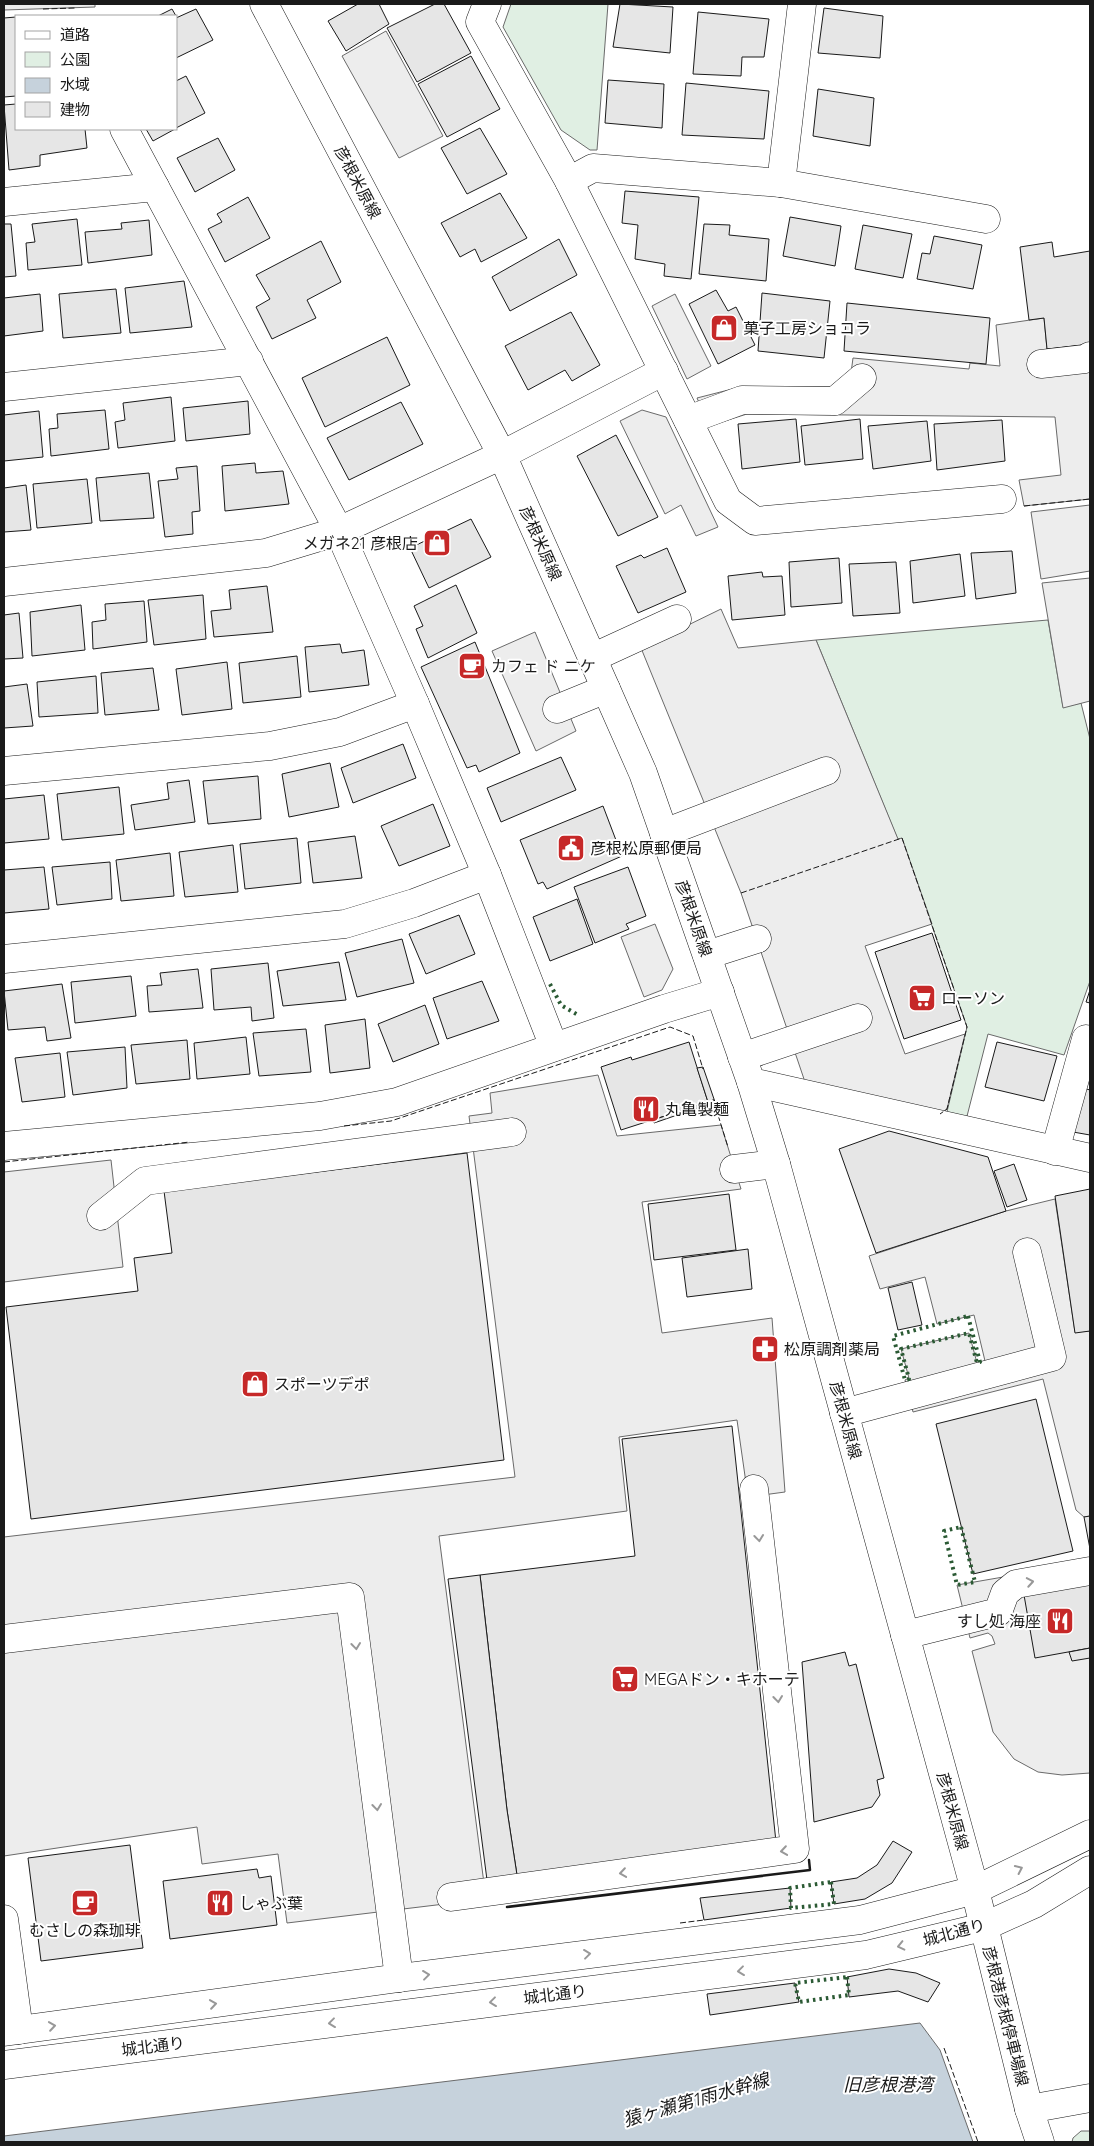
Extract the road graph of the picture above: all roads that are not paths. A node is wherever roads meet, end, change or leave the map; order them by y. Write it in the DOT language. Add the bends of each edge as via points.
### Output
graph roads {
  1 [pos="264,4"];
  2 [pos="488,4"];
  3 [pos="802,4"];
  4 [pos="125,130"];
  5 [pos="569,181"];
  6 [pos="781,183"];
  7 [pos="155,186"];
  8 [pos="4,202"];
  9 [pos="986,219"];
  10 [pos="249,361"];
  11 [pos="1041,364"];
  12 [pos="1087,364"];
  13 [pos="664,371"];
  14 [pos="862,378"];
  15 [pos="4,387"];
  16 [pos="688,420"];
  17 [pos="502,455"];
  18 [pos="1002,499"];
  19 [pos="339,531"];
  20 [pos="4,582"];
  21 [pos="677,619"];
  22 [pos="592,658"];
  23 [pos="606,688"];
  24 [pos="416,704"];
  25 [pos="557,709"];
  26 [pos="4,770"];
  27 [pos="826,771"];
  28 [pos="664,833"];
  29 [pos="487,875"];
  30 [pos="757,939"];
  31 [pos="707,955"];
  32 [pos="4,959"];
  33 [pos="720,992"];
  34 [pos="858,1018"];
  35 [pos="1086,1039"];
  36 [pos="554,1047"];
  37 [pos="747,1069"];
  38 [pos="512,1132"];
  39 [pos="4,1146"];
  40 [pos="1055,1151"];
  41 [pos="1090,1158"];
  42 [pos="776,1164"];
  43 [pos="734,1170"];
  44 [pos="101,1216"];
  45 [pos="1027,1252"];
  46 [pos="844,1413"];
  47 [pos="754,1489"];
  48 [pos="1090,1571"];
  49 [pos="905,1635"];
  50 [pos="4,1639"];
  51 [pos="1090,1834"];
  52 [pos="1090,1870"];
  53 [pos="975,1890"];
  54 [pos="451,1897"];
  55 [pos="4,1919"];
  56 [pos="983,1927"];
  57 [pos="399,1978"];
  58 [pos="11,2031"];
  59 [pos="4,2065"];
  60 [pos="1090,2098"];
  61 [pos="1029,2109"];
  62 [pos="1040,2142"];
  1 -- 17 [label="street, 彦根米原線"];
  2 -- 5 [label="street" via="480,22"];
  3 -- 6 [label="street"];
  4 -- 7 [label="street"];
  5 -- 6 [label="street" via="592,168"];
  5 -- 13 [label="street"];
  6 -- 9 [label="street"];
  7 -- 8 [label="street"];
  7 -- 10 [label="street"];
  10 -- 15 [label="street"];
  10 -- 19 [label="street"];
  11 -- 12 [label="street"];
  13 -- 16 [label="street"];
  13 -- 17 [label="street"];
  14 -- 16 [label="street" via="834,401 742,400"];
  16 -- 18 [label="street" via="728,501 755,521"];
  17 -- 19 [label="street"];
  17 -- 22 [label="street, 彦根米原線"];
  19 -- 20 [label="street" via="266,553"];
  19 -- 24 [label="street"];
  21 -- 22 [label="street"];
  22 -- 23 [label="street, 彦根米原線"];
  23 -- 25 [label="street"];
  23 -- 28 [label="street, 彦根米原線" via="643,772"];
  24 -- 26 [label="street" via="340,732 270,746"];
  24 -- 29 [label="street"];
  27 -- 28 [label="street"];
  28 -- 31 [label="street, 彦根米原線"];
  29 -- 32 [label="street" via="414,903 345,924"];
  29 -- 36 [label="street"];
  30 -- 31 [label="street"];
  31 -- 33 [label="street, 彦根米原線"];
  33 -- 36 [label="street"];
  33 -- 37 [label="street, 彦根米原線"];
  34 -- 37 [label="street"];
  35 -- 40 [label="street"];
  36 -- 39 [label="street" via="397,1102 320,1116"];
  37 -- 40 [label="street"];
  37 -- 42 [label="street, 彦根米原線"];
  38 -- 44 [label="street" via="145,1181"];
  40 -- 41 [label="street"];
  42 -- 43 [label="street"];
  42 -- 46 [label="street, 彦根米原線"];
  45 -- 46 [label="street" via="1052,1357"];
  46 -- 49 [label="street, 彦根米原線"];
  47 -- 54 [label="street, one-way" via="795,1849"];
  49 -- 48 [label="street, one-way" via="998,1612 1005,1593 1016,1584"];
  49 -- 53 [label="street, 彦根米原線"];
  50 -- 57 [label="street, one-way" via="350,1598"];
  53 -- 51 [label="street, 城北通り, one-way"];
  52 -- 56 [label="street, 城北通り" via="1034,1904"];
  53 -- 56 [label="street, 彦根港彦根停車場線"];
  57 -- 53 [label="street, 城北通り, one-way" via="860,1920"];
  55 -- 58 [label="street"];
  56 -- 59 [label="street, 城北通り, one-way" via="866,1954"];
  56 -- 61 [label="street, 彦根港彦根停車場線"];
  58 -- 57 [label="street, 城北通り, one-way"];
  60 -- 61 [label="street"];
  61 -- 62 [label="street, 彦根港彦根停車場線"];
}
